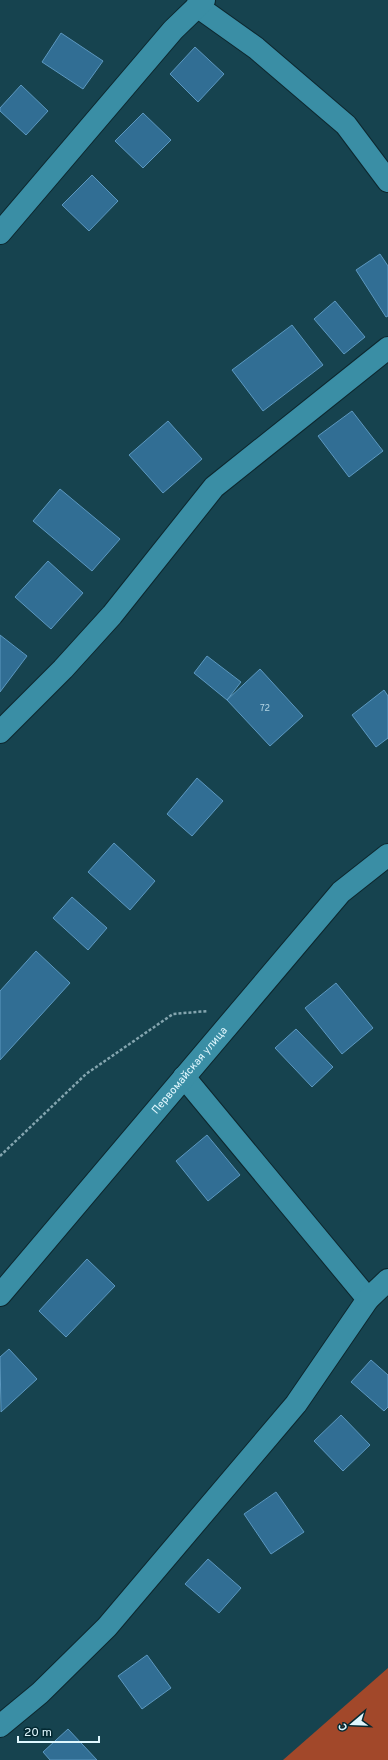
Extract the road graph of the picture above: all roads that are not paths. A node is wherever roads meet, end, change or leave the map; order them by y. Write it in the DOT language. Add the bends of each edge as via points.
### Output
graph roads {
  1 [pos="200,3"];
  2 [pos="388,181"];
  3 [pos="0,233"];
  4 [pos="388,348"];
  5 [pos="0,732"];
  6 [pos="388,855"];
  7 [pos="184,1077"];
  8 [pos="388,1280"];
  9 [pos="0,1295"];
  10 [pos="368,1299"];
  11 [pos="0,1726"];
  1 -- 2 [label="street" via="346,125"];
  1 -- 3 [label="street" via="173,30"];
  4 -- 5 [label="street" via="214,486 112,615"];
  6 -- 7 [label="street, Первомайская улица" via="341,892"];
  7 -- 9 [label="street, Первомайская улица"];
  7 -- 10 [label="street"];
  8 -- 10 [label="street"];
  10 -- 11 [label="street" via="296,1404 112,1621 40,1693"];
}
